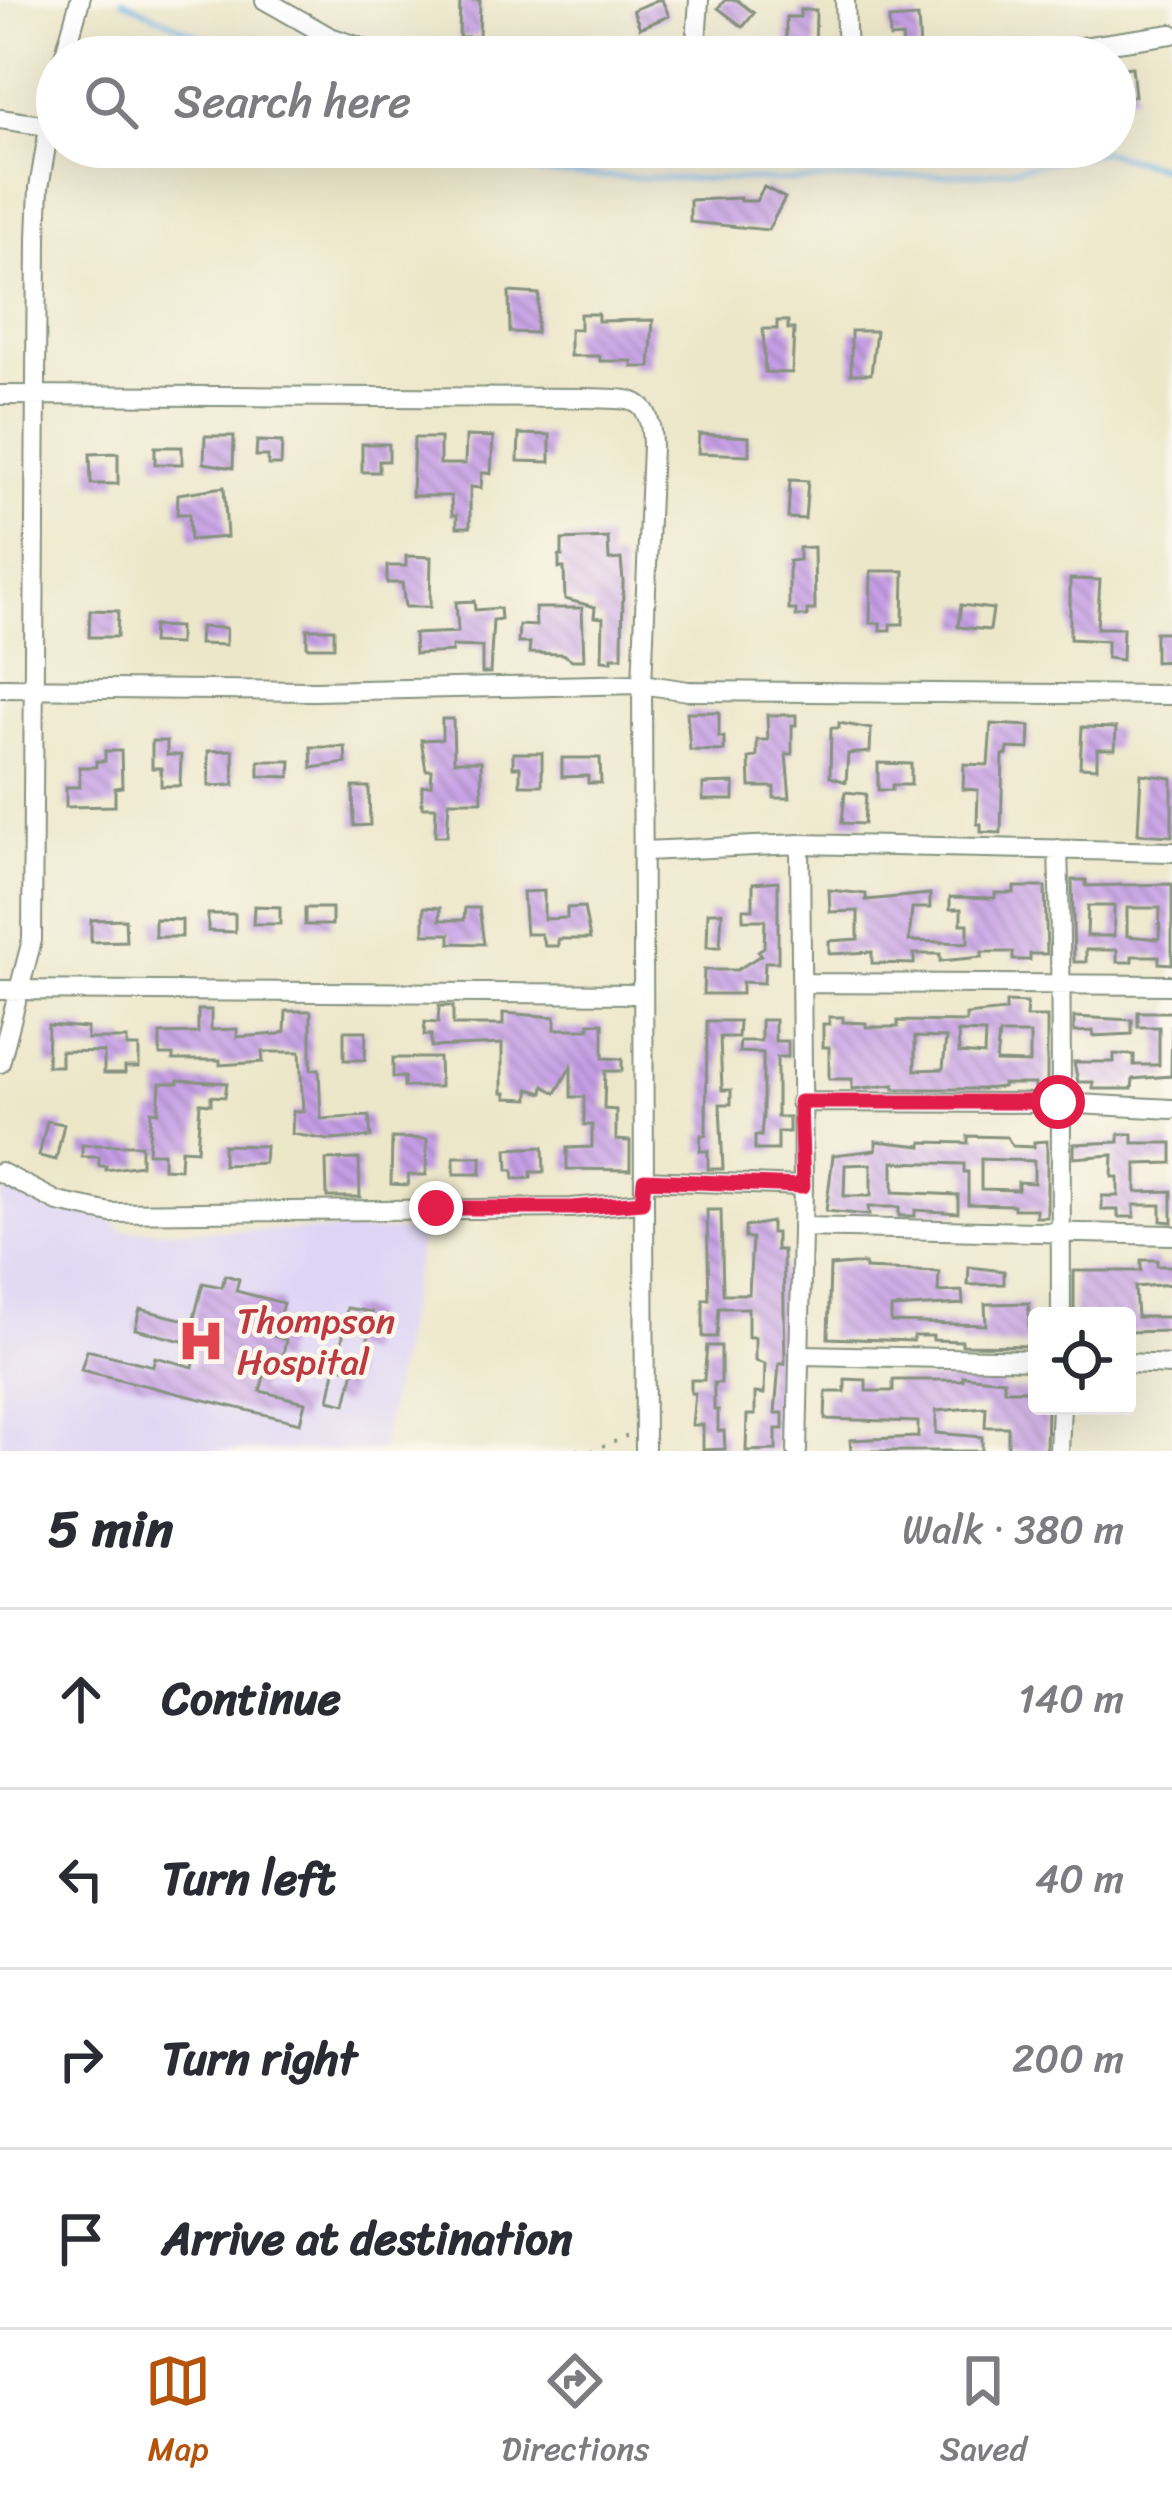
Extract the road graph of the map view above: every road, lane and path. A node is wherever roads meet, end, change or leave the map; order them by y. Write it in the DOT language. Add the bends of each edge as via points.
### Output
graph roads {
  1 [pos="80,0"];
  2 [pos="265,0"];
  3 [pos="699,0"];
  4 [pos="845,0"];
  5 [pos="1172,34"];
  6 [pos="70,36"];
  7 [pos="327,36"];
  8 [pos="696,36"];
  9 [pos="846,36"];
  10 [pos="1136,39"];
  11 [pos="0,119"];
  12 [pos="36,124"];
  13 [pos="43,168"];
  14 [pos="0,395"];
  15 [pos="35,395"];
  16 [pos="642,684"];
  17 [pos="32,687"];
  18 [pos="0,688"];
  19 [pos="1172,695"];
  20 [pos="800,844"];
  21 [pos="1058,849"];
  22 [pos="644,851"];
  23 [pos="1172,852"];
  24 [pos="643,982"];
  25 [pos="802,983"];
  26 [pos="1062,985"];
  27 [pos="1172,986"];
  28 [pos="10,990"];
  29 [pos="0,1063"];
  30 [pos="800,1102"];
  31 [pos="1058,1102"];
  32 [pos="1172,1109"];
  33 [pos="0,1172"];
  34 [pos="644,1180"];
  35 [pos="803,1186"];
  36 [pos="642,1202"];
  37 [pos="802,1227"];
  38 [pos="1060,1235"];
  39 [pos="1172,1235"];
  40 [pos="1061,1307"];
  41 [pos="802,1355"];
  42 [pos="1028,1360"];
  43 [pos="1136,1363"];
  44 [pos="1172,1365"];
  45 [pos="1060,1415"];
  46 [pos="645,1425"];
  47 [pos="565,1451"];
  48 [pos="589,1451"];
  49 [pos="645,1451"];
  50 [pos="797,1451"];
  51 [pos="1059,1451"];
  1 -- 6 [label="street"];
  2 -- 7 [label="street"];
  3 -- 8 [label="street"];
  4 -- 9 [label="street"];
  5 -- 10 [label="street"];
  11 -- 12 [label="street"];
  13 -- 15 [label="street"];
  14 -- 15 [label="street"];
  15 -- 16 [label="street" via="637,401 651,420 652,446"];
  15 -- 17 [label="street"];
  16 -- 17 [label="street"];
  16 -- 19 [label="street" via="688,691"];
  16 -- 22 [label="street"];
  17 -- 18 [label="street"];
  17 -- 28 [label="street" via="32,940"];
  20 -- 21 [label="street"];
  20 -- 22 [label="street"];
  20 -- 25 [label="street"];
  21 -- 23 [label="street"];
  21 -- 26 [label="street"];
  22 -- 24 [label="street"];
  24 -- 28 [label="street" via="640,994"];
  24 -- 34 [label="street"];
  25 -- 26 [label="street"];
  25 -- 30 [label="street"];
  26 -- 27 [label="street"];
  26 -- 31 [label="street"];
  28 -- 29 [label="street"];
  30 -- 31 [label="street"];
  30 -- 35 [label="street"];
  31 -- 32 [label="street"];
  31 -- 38 [label="street"];
  33 -- 36 [label="street" via="58,1202 111,1214"];
  34 -- 35 [label="street"];
  34 -- 36 [label="street"];
  35 -- 37 [label="street"];
  36 -- 46 [label="street"];
  37 -- 38 [label="street"];
  37 -- 41 [label="street"];
  38 -- 39 [label="street"];
  38 -- 40 [label="street"];
  41 -- 42 [label="street"];
  41 -- 50 [label="street"];
  43 -- 44 [label="street"];
  45 -- 51 [label="street"];
  46 -- 48 [label="path"];
  46 -- 49 [label="street"];
  47 -- 48 [label="path"];
}
